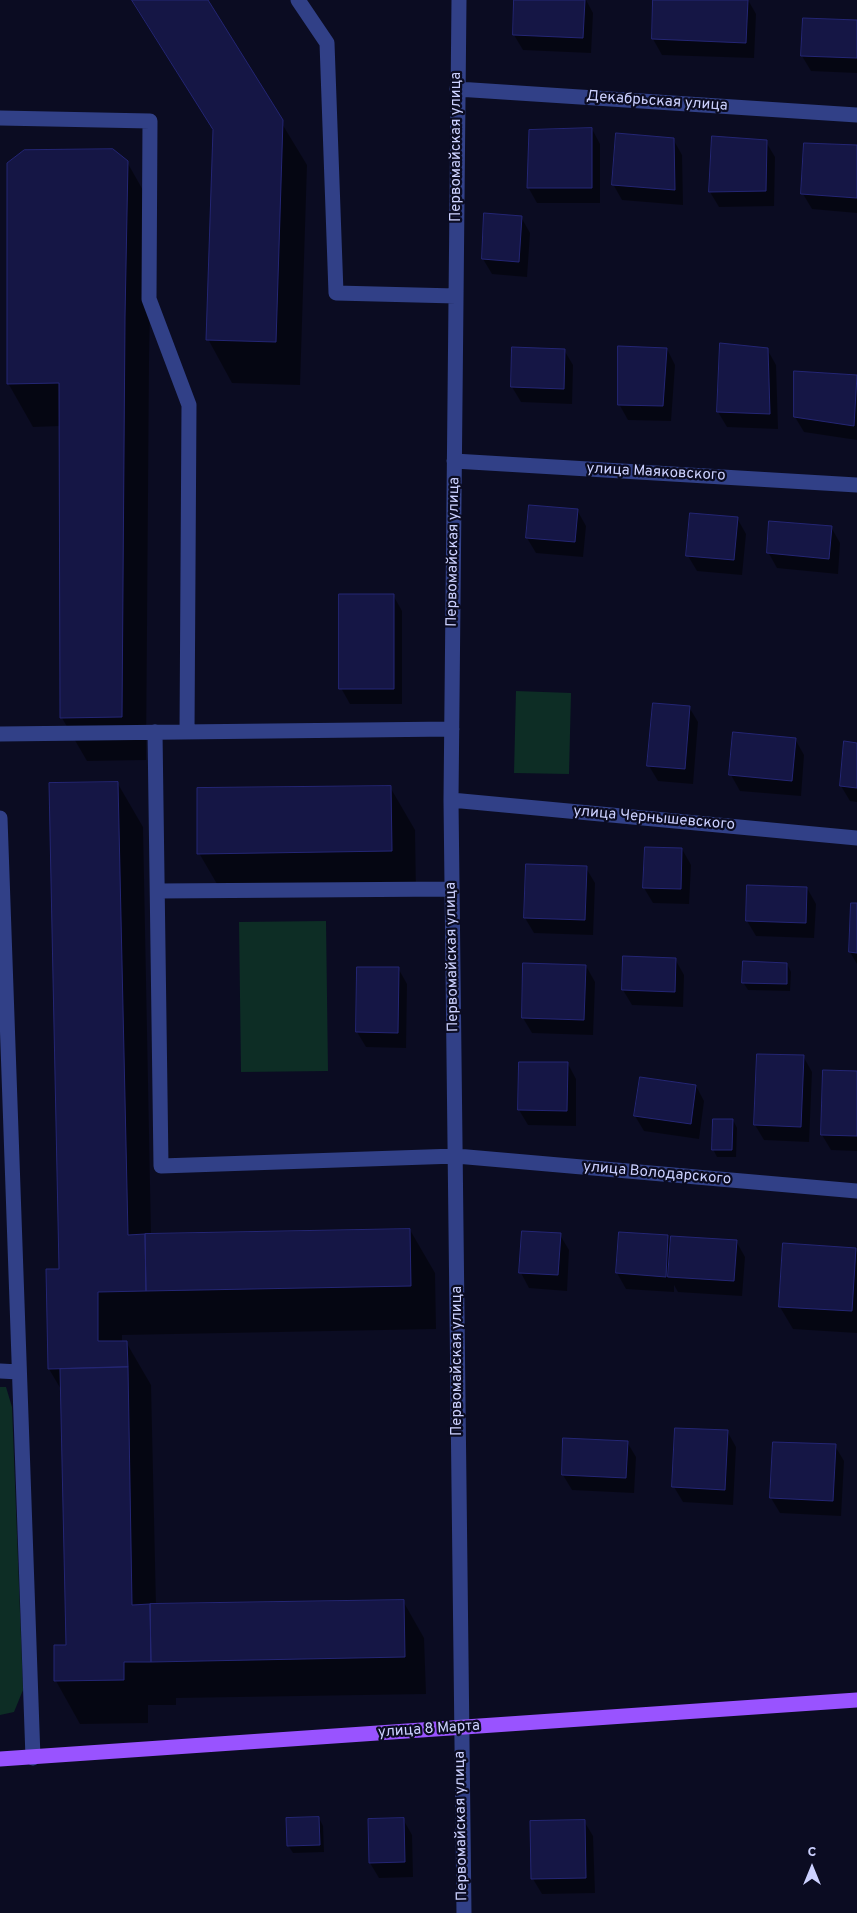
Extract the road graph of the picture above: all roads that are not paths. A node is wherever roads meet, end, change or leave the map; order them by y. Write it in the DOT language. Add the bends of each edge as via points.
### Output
graph roads {
  1 [pos="298,0"];
  2 [pos="459,0"];
  3 [pos="457,89"];
  4 [pos="857,115"];
  5 [pos="0,118"];
  6 [pos="456,296"];
  7 [pos="454,461"];
  8 [pos="857,485"];
  9 [pos="452,729"];
  10 [pos="155,732"];
  11 [pos="188,732"];
  12 [pos="0,734"];
  13 [pos="451,800"];
  14 [pos="0,818"];
  15 [pos="857,838"];
  16 [pos="452,889"];
  17 [pos="158,891"];
  18 [pos="456,1156"];
  19 [pos="857,1191"];
  20 [pos="0,1371"];
  21 [pos="19,1372"];
  22 [pos="857,1700"];
  23 [pos="461,1728"];
  24 [pos="33,1758"];
  25 [pos="0,1759"];
  26 [pos="464,1913"];
  1 -- 6 [label="street" via="327,43 336,293"];
  2 -- 3 [label="street, Первомайская улица"];
  3 -- 4 [label="street, Декабрьская улица"];
  3 -- 6 [label="street, Первомайская улица"];
  5 -- 11 [label="street" via="150,121 149,299 189,405"];
  6 -- 7 [label="street, Первомайская улица"];
  7 -- 8 [label="street, улица Маяковского"];
  7 -- 9 [label="street, Первомайская улица"];
  9 -- 11 [label="street"];
  9 -- 13 [label="street, Первомайская улица"];
  10 -- 11 [label="street"];
  10 -- 12 [label="street"];
  10 -- 17 [label="street"];
  13 -- 15 [label="street, улица Чернышевского"];
  13 -- 16 [label="street, Первомайская улица"];
  14 -- 21 [label="street"];
  16 -- 17 [label="street"];
  16 -- 18 [label="street, Первомайская улица"];
  17 -- 18 [label="street, улица Володарского" via="161,1166"];
  18 -- 19 [label="street, улица Володарского"];
  18 -- 23 [label="street, Первомайская улица"];
  20 -- 21 [label="street"];
  21 -- 24 [label="street"];
  22 -- 23 [label="main road, улица 8 Марта"];
  23 -- 24 [label="main road, улица 8 Марта"];
  23 -- 26 [label="street, Первомайская улица"];
  24 -- 25 [label="main road, улица 8 Марта"];
}
